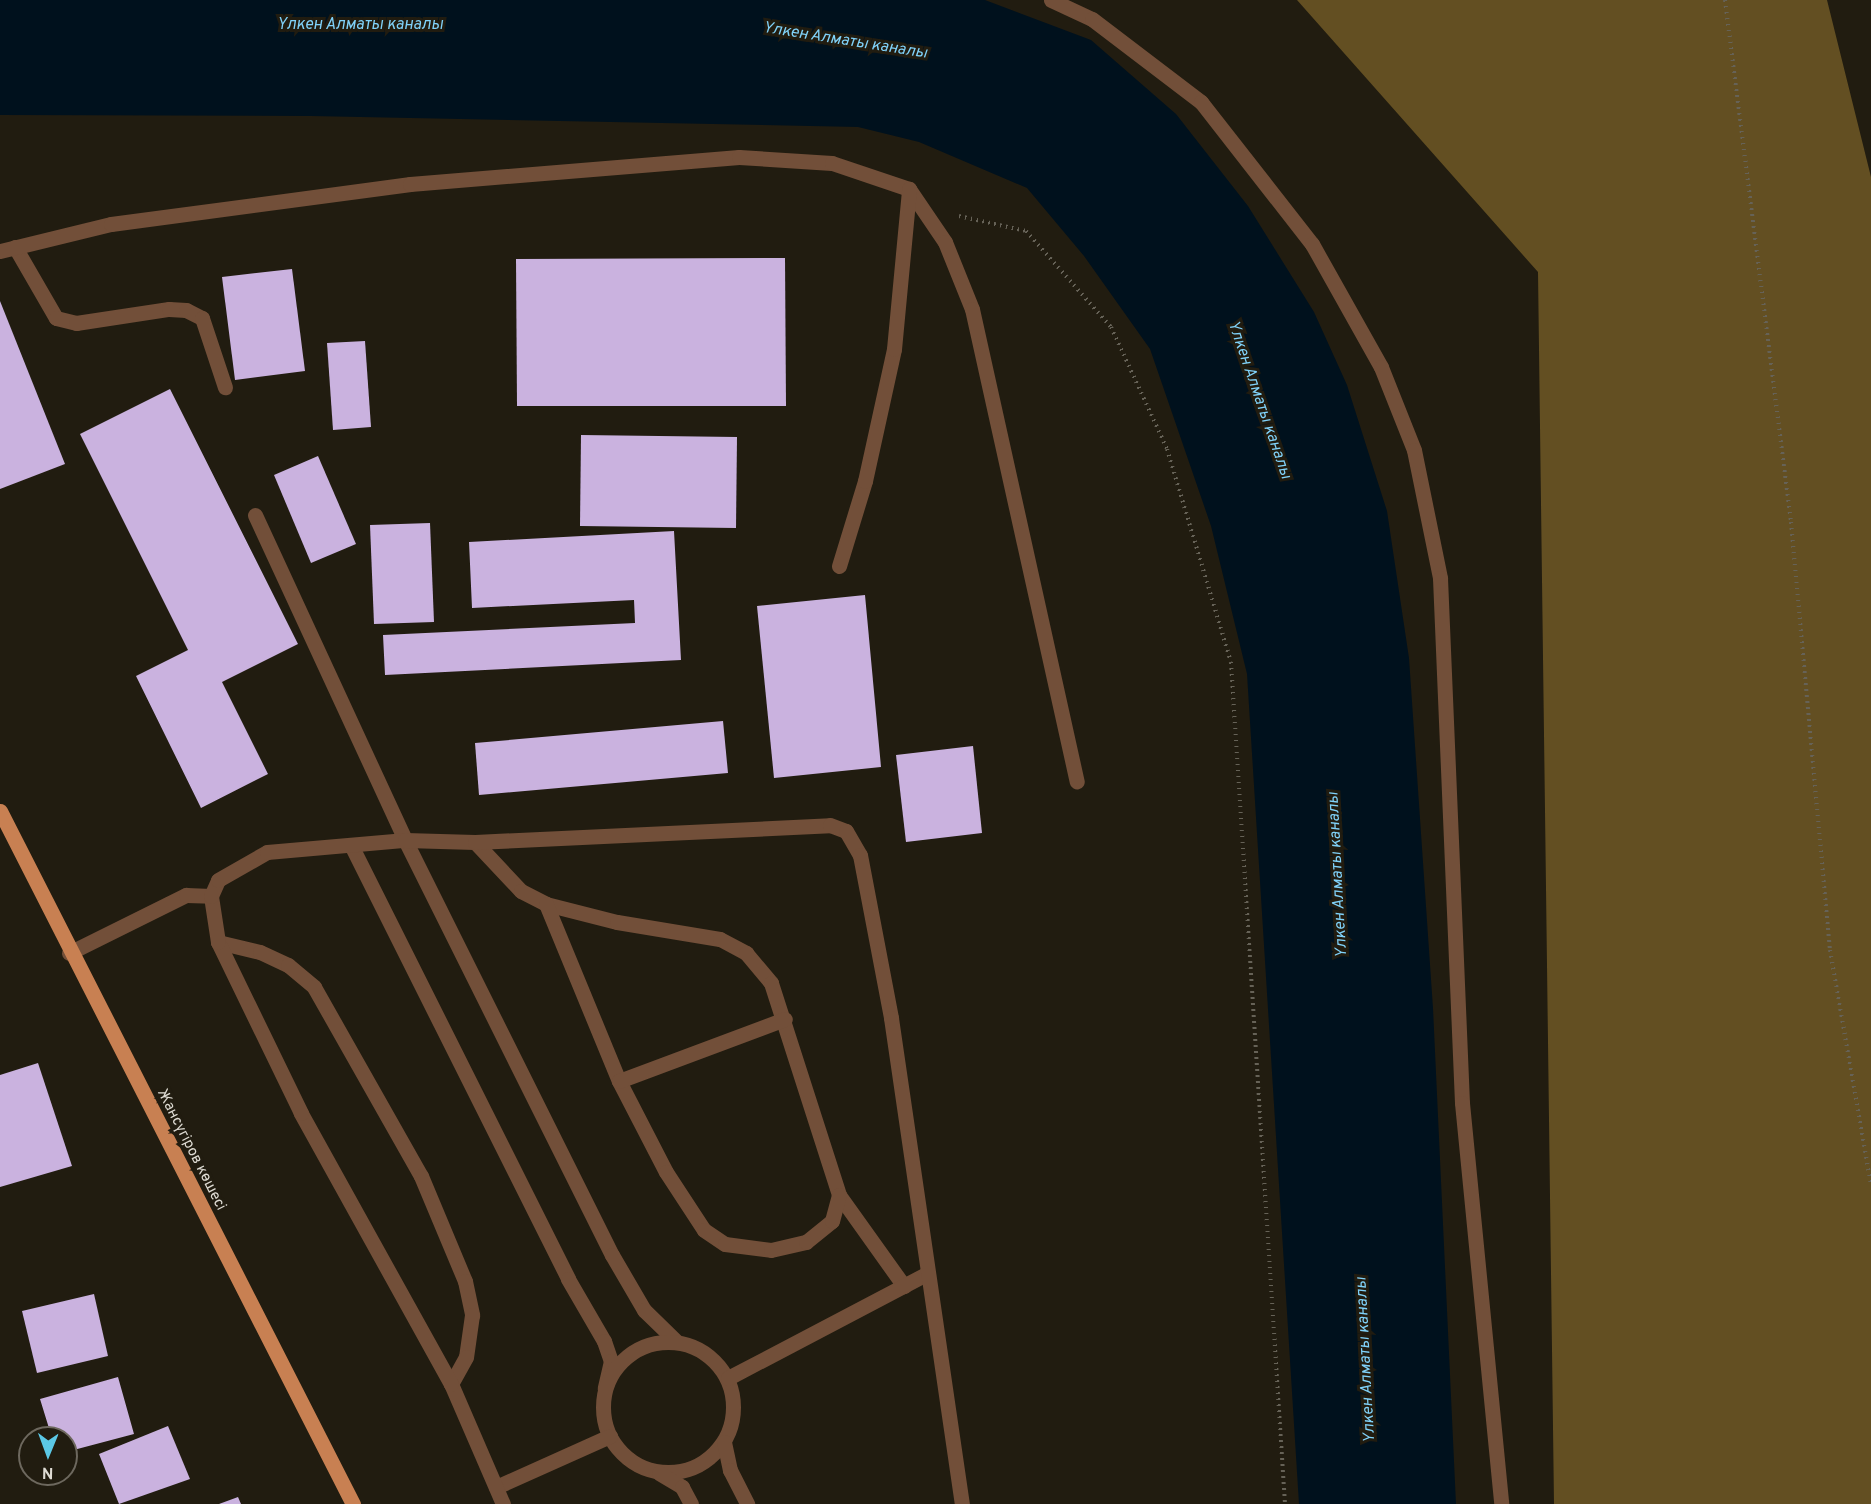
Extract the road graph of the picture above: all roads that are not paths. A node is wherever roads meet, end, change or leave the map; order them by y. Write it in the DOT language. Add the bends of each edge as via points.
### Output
graph roads {
  1 [pos="1051,0"];
  2 [pos="909,189"];
  3 [pos="7,249"];
  4 [pos="225,387"];
  5 [pos="255,515"];
  6 [pos="839,566"];
  7 [pos="1077,781"];
  8 [pos="0,811"];
  9 [pos="405,840"];
  10 [pos="475,843"];
  11 [pos="351,845"];
  12 [pos="211,896"];
  13 [pos="546,904"];
  14 [pos="218,942"];
  15 [pos="69,953"];
  16 [pos="785,1019"];
  17 [pos="619,1081"];
  18 [pos="839,1195"];
  19 [pos="926,1274"];
  20 [pos="904,1286"];
  21 [pos="677,1342"];
  22 [pos="728,1378"];
  23 [pos="451,1384"];
  24 [pos="605,1388"];
  25 [pos="610,1436"];
  26 [pos="724,1442"];
  27 [pos="651,1470"];
  28 [pos="496,1487"];
  29 [pos="353,1504"];
  30 [pos="503,1504"];
  31 [pos="691,1504"];
  32 [pos="747,1504"];
  33 [pos="962,1504"];
  34 [pos="1502,1504"];
  1 -- 34 [label="street" via="1092,19 1201,102 1312,244 1381,368 1414,450 1440,578 1462,1103"];
  2 -- 3 [label="street" via="832,163 739,158 410,184 111,224"];
  2 -- 6 [label="street" via="894,349 870,460"];
  2 -- 7 [label="street" via="945,242 972,309"];
  3 -- 4 [label="street" via="56,318 76,323 169,309 186,310 202,318"];
  5 -- 9 [label="street"];
  8 -- 15 [label="main road, Жансүгіров көшесі"];
  9 -- 10 [label="street"];
  9 -- 11 [label="street"];
  9 -- 21 [label="street" via="612,1255 644,1310"];
  10 -- 13 [label="street" via="521,891"];
  10 -- 19 [label="street" via="830,825 846,831 860,855 891,1018"];
  11 -- 12 [label="street" via="267,852 218,880"];
  11 -- 24 [label="street" via="568,1278 604,1341 611,1361"];
  12 -- 14 [label="street"];
  12 -- 15 [label="street" via="186,895"];
  13 -- 16 [label="street" via="618,922 720,939 746,953 771,983"];
  13 -- 17 [label="street"];
  14 -- 23 [label="street" via="301,1113"];
  14 -- 23 [label="street" via="260,952 288,965 314,987 421,1176 465,1281 472,1316 466,1357"];
  15 -- 29 [label="main road, Жансүгіров көшесі"];
  16 -- 17 [label="street"];
  16 -- 18 [label="street"];
  17 -- 18 [label="street" via="704,1230 725,1244 771,1250 806,1242 832,1221"];
  18 -- 20 [label="street"];
  19 -- 20 [label="street"];
  19 -- 33 [label="street"];
  20 -- 22 [label="street"];
  21 -- 22 [label="street" via="712,1358"];
  21 -- 24 [label="street" via="645,1346 625,1357"];
  22 -- 26 [label="street" via="734,1400"];
  23 -- 28 [label="street"];
  24 -- 25 [label="street" via="603,1402"];
  25 -- 27 [label="street" via="630,1460"];
  25 -- 28 [label="street"];
  26 -- 27 [label="street" via="689,1469"];
  26 -- 32 [label="street" via="730,1470"];
  27 -- 31 [label="street" via="676,1482"];
  28 -- 30 [label="street"];
}
